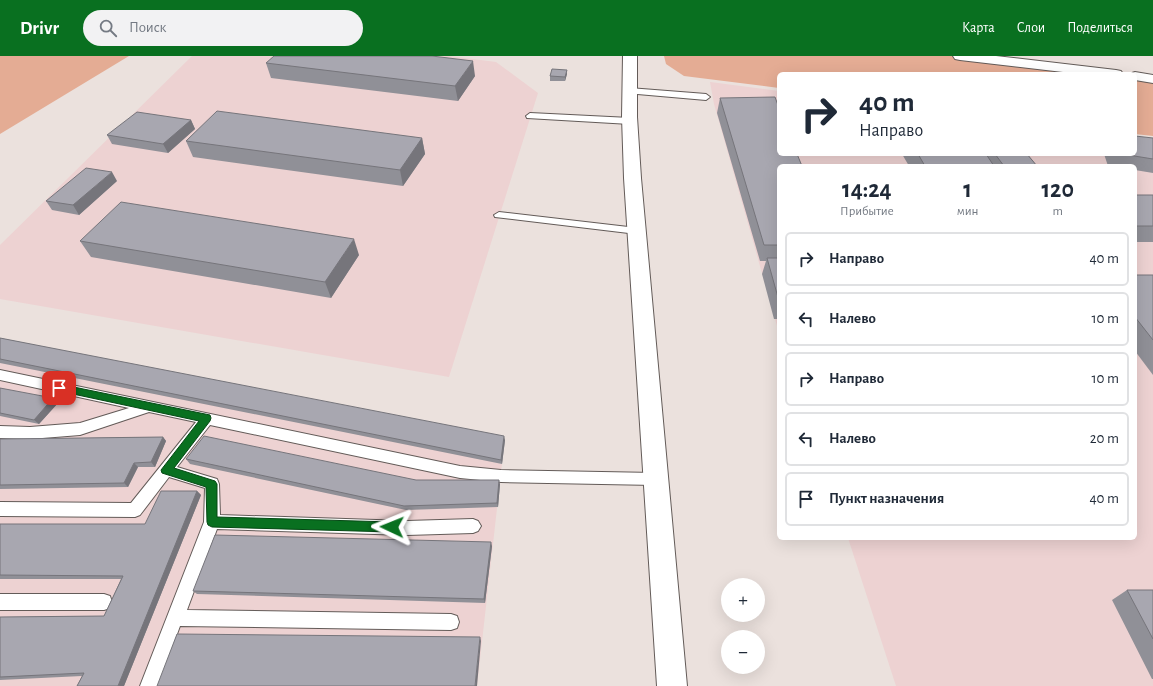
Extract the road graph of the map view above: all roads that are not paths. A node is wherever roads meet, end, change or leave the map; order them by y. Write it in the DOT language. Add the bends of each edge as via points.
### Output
graph roads {
  1 [pos="630,56"];
  2 [pos="960,56"];
  3 [pos="1099,72"];
  4 [pos="1137,76"];
  5 [pos="1153,79"];
  6 [pos="629,91"];
  7 [pos="706,97"];
  8 [pos="530,116"];
  9 [pos="630,121"];
  10 [pos="499,215"];
  11 [pos="637,231"];
  12 [pos="0,375"];
  13 [pos="148,406"];
  14 [pos="207,418"];
  15 [pos="0,432"];
  16 [pos="166,470"];
  17 [pos="655,479"];
  18 [pos="0,509"];
  19 [pos="212,522"];
  20 [pos="473,526"];
  21 [pos="0,602"];
  22 [pos="104,602"];
  23 [pos="175,618"];
  24 [pos="451,622"];
  25 [pos="149,686"];
  26 [pos="672,686"];
  1 -- 6 [label="street"];
  2 -- 3 [label="street"];
  4 -- 5 [label="street"];
  6 -- 7 [label="lane"];
  6 -- 9 [label="street"];
  8 -- 9 [label="lane"];
  9 -- 11 [label="street"];
  10 -- 11 [label="lane"];
  11 -- 17 [label="street"];
  12 -- 13 [label="lane"];
  13 -- 14 [label="lane"];
  13 -- 15 [label="lane" via="80,429 30,433"];
  14 -- 16 [label="lane"];
  14 -- 17 [label="lane" via="460,472 501,476"];
  16 -- 18 [label="lane" via="135,510"];
  16 -- 19 [label="lane" via="212,484"];
  17 -- 26 [label="street"];
  19 -- 20 [label="lane" via="407,528"];
  19 -- 23 [label="lane"];
  21 -- 22 [label="lane"];
  23 -- 24 [label="lane"];
  23 -- 25 [label="lane"];
}
